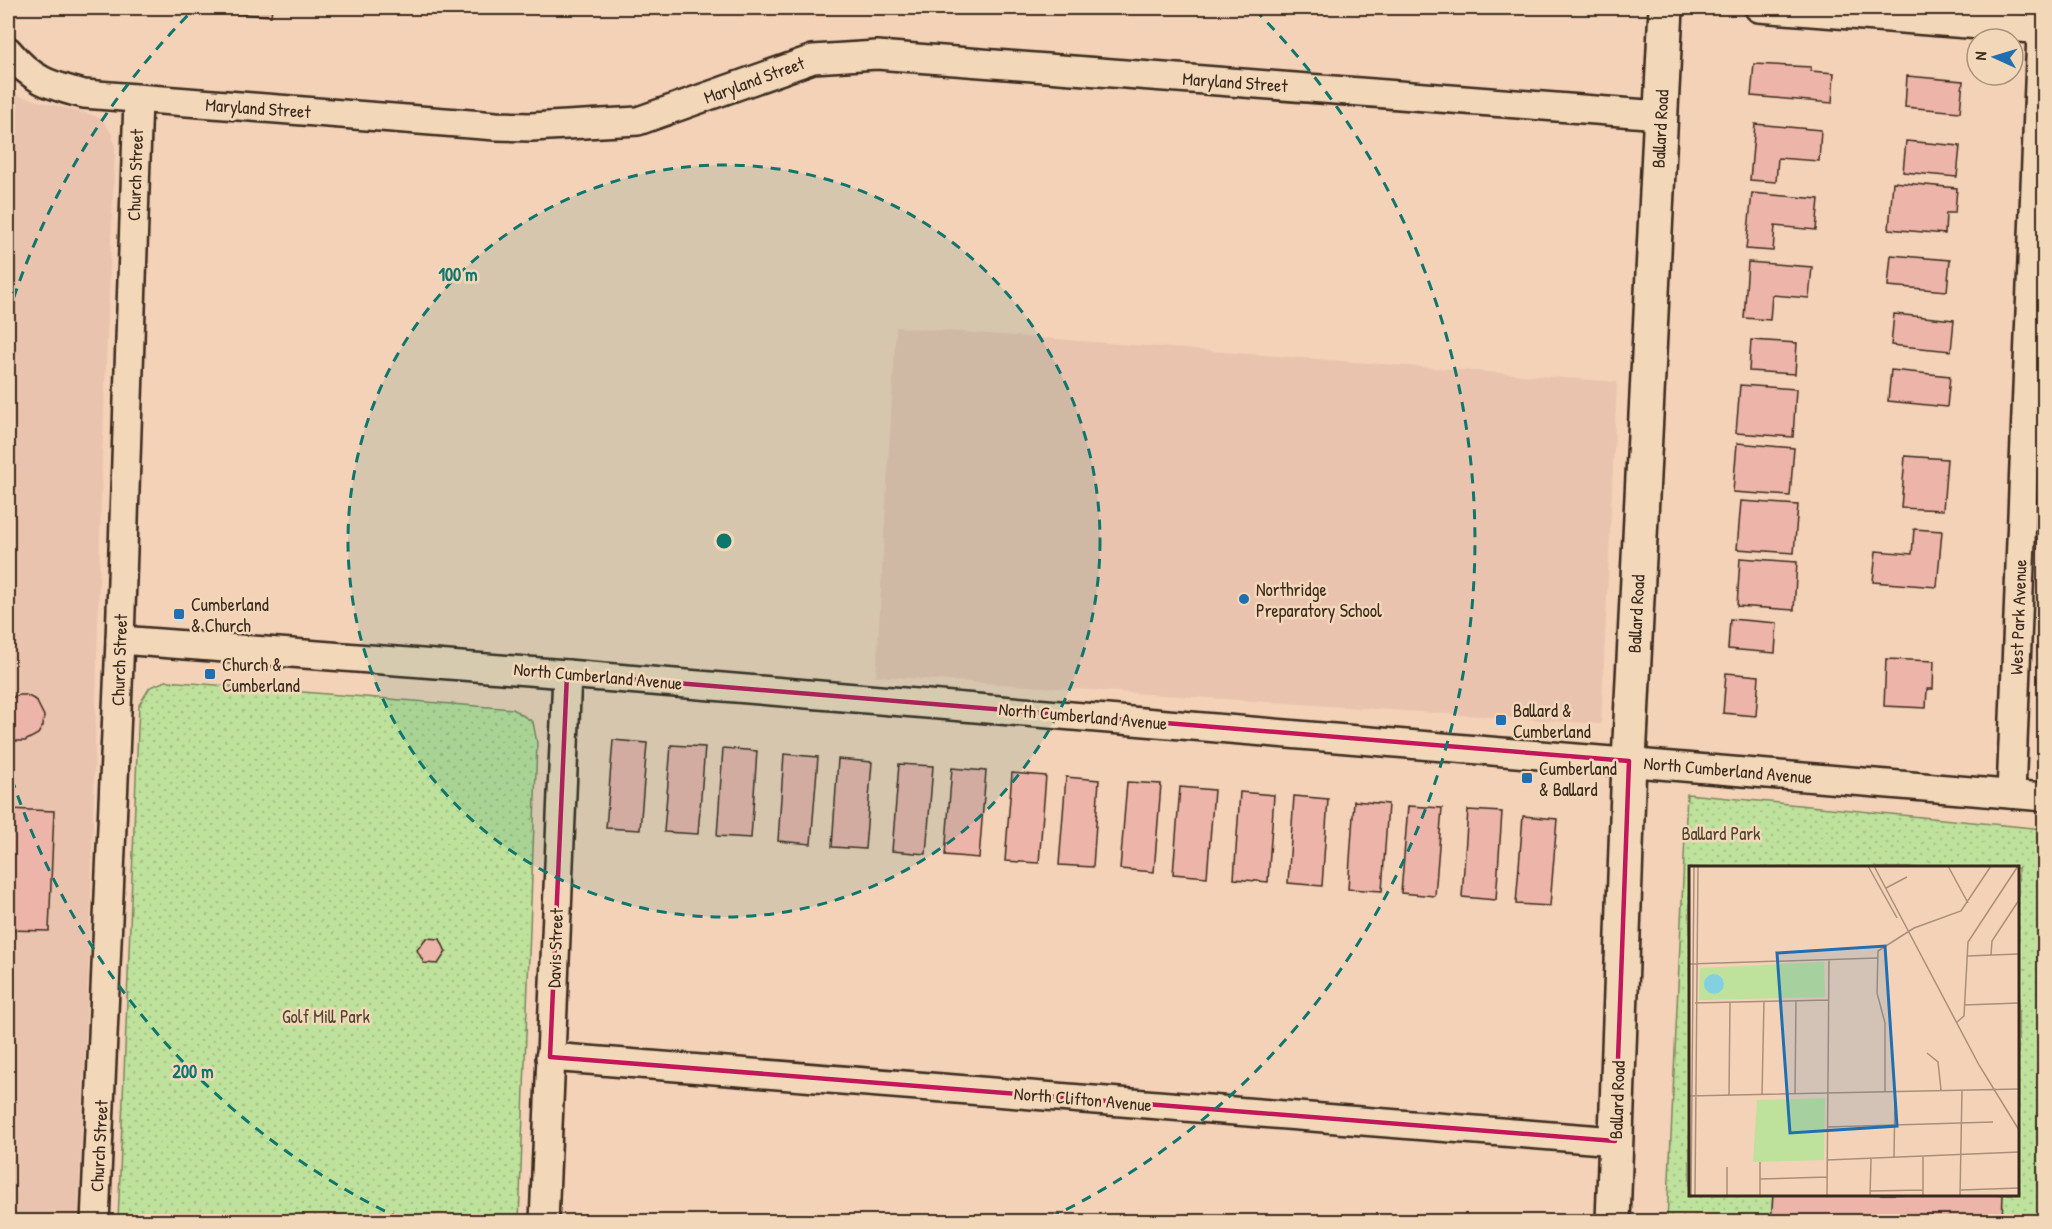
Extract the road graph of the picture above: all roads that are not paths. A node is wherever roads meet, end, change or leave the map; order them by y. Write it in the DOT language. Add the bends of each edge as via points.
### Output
graph roads {
  1 [pos="1666,8"];
  2 [pos="1758,8"];
  3 [pos="2042,22"];
  4 [pos="8,51"];
  5 [pos="138,99"];
  6 [pos="1660,115"];
  7 [pos="120,640"];
  8 [pos="567,674"];
  9 [pos="1629,761"];
  10 [pos="2011,794"];
  11 [pos="2044,797"];
  12 [pos="550,1057"];
  13 [pos="1615,1141"];
  14 [pos="95,1221"];
  15 [pos="544,1221"];
  16 [pos="1612,1221"];
  1 -- 6 [label="street, Ballard Road"];
  2 -- 3 [label="street"];
  3 -- 10 [label="street, West Park Avenue"];
  4 -- 5 [label="street, Maryland Street" via="22,69 51,86 84,94"];
  5 -- 6 [label="street, Maryland Street" via="495,126 638,121 813,58 877,55"];
  5 -- 7 [label="street, Church Street"];
  6 -- 9 [label="street, Ballard Road"];
  7 -- 8 [label="street, North Cumberland Avenue"];
  7 -- 14 [label="street, Church Street"];
  8 -- 9 [label="street, North Cumberland Avenue"];
  8 -- 12 [label="street, Davis Street"];
  9 -- 10 [label="street, North Cumberland Avenue"];
  9 -- 13 [label="street, Ballard Road"];
  10 -- 11 [label="street, North Cumberland Avenue"];
  12 -- 13 [label="street, North Clifton Avenue"];
  12 -- 15 [label="street, Davis Street"];
  13 -- 16 [label="street, Ballard Road"];
}
